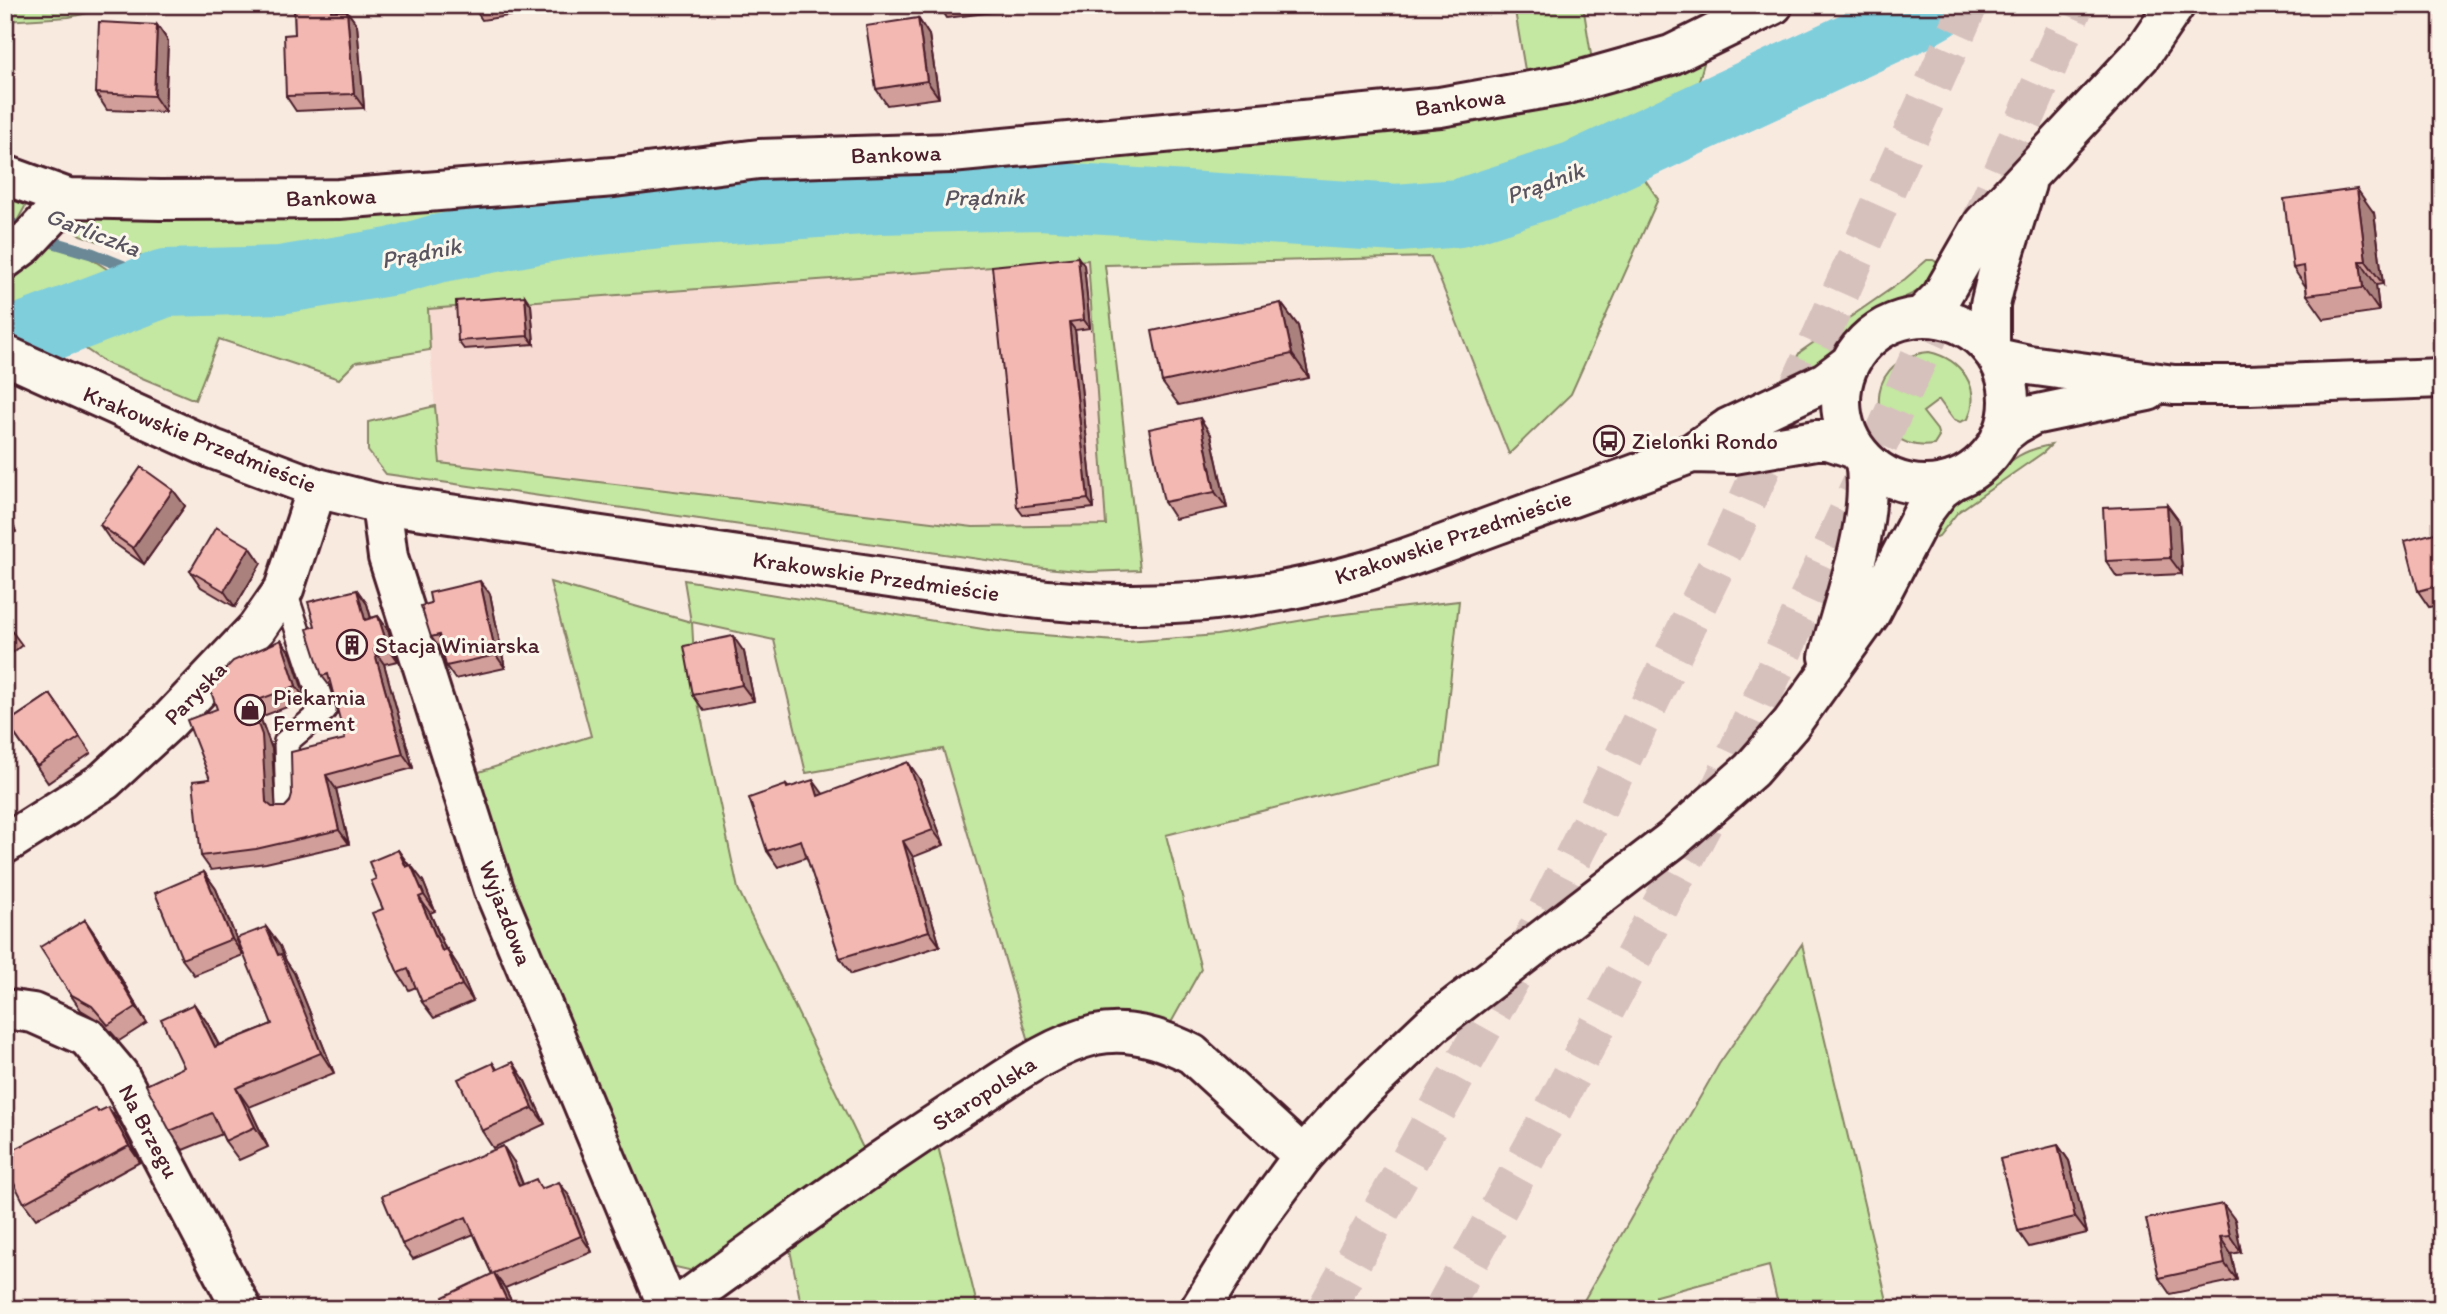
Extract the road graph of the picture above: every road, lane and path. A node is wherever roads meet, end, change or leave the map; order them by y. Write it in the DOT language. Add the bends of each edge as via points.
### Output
graph roads {
  1 [pos="1773,5"];
  2 [pos="2175,5"];
  3 [pos="5,175"];
  4 [pos="2027,179"];
  5 [pos="68,198"];
  6 [pos="14,252"];
  7 [pos="1921,317"];
  8 [pos="1994,353"];
  9 [pos="5,355"];
  10 [pos="1849,363"];
  11 [pos="2442,378"];
  12 [pos="2175,385"];
  13 [pos="2001,436"];
  14 [pos="1692,453"];
  15 [pos="1860,455"];
  16 [pos="1952,481"];
  17 [pos="317,488"];
  18 [pos="381,504"];
  19 [pos="284,589"];
  20 [pos="1825,676"];
  21 [pos="288,809"];
  22 [pos="5,844"];
  23 [pos="5,1009"];
  24 [pos="1303,1156"];
  25 [pos="242,1309"];
  26 [pos="672,1309"];
  27 [pos="1199,1309"];
  1 -- 5 [label="street, Bankowa" via="1671,55 1564,85 1440,107 951,153 759,159 590,180 352,198"];
  2 -- 4 [label="street" via="2141,55"];
  3 -- 5 [label="street, Bankowa"];
  4 -- 7 [label="street" via="1983,224 1941,297"];
  4 -- 8 [label="street" via="1990,305"];
  5 -- 6 [label="street"];
  7 -- 8 [label="street" via="1952,321"];
  7 -- 10 [label="street" via="1879,331"];
  8 -- 12 [label="street" via="2029,365"];
  8 -- 13 [label="street" via="2008,386 2008,415"];
  9 -- 17 [label="street, Krakowskie Przedmieście" via="213,449"];
  10 -- 14 [label="street, Krakowskie Przedmieście" via="1825,382 1728,428"];
  10 -- 15 [label="street" via="1841,398 1846,433"];
  11 -- 12 [label="street"];
  12 -- 13 [label="street" via="2033,415"];
  13 -- 16 [label="street" via="1979,467"];
  14 -- 15 [label="street, Krakowskie Przedmieście" via="1734,454 1828,440"];
  14 -- 18 [label="street, Krakowskie Przedmieście" via="1366,571 1262,593 1155,605 1025,598"];
  15 -- 16 [label="street" via="1877,471 1906,484"];
  15 -- 20 [label="street" via="1868,488 1863,527"];
  16 -- 20 [label="street" via="1924,511 1870,614"];
  17 -- 18 [label="street, Krakowskie Przedmieście"];
  17 -- 19 [label="street, Paryska"];
  18 -- 26 [label="street, Wyjazdowa" via="388,556 494,890"];
  19 -- 21 [label="lane" via="324,710 286,742"];
  19 -- 22 [label="street, Paryska" via="257,628 169,721 104,781"];
  20 -- 24 [label="street" via="1791,724 1726,793 1661,849 1433,1024 1355,1098"];
  23 -- 25 [label="street, Na Brzegu" via="33,1013 87,1037 119,1074"];
  24 -- 26 [label="street, Staropolska" via="1192,1054 1120,1032 1096,1035 1054,1049 889,1154"];
  24 -- 27 [label="street"];
}
